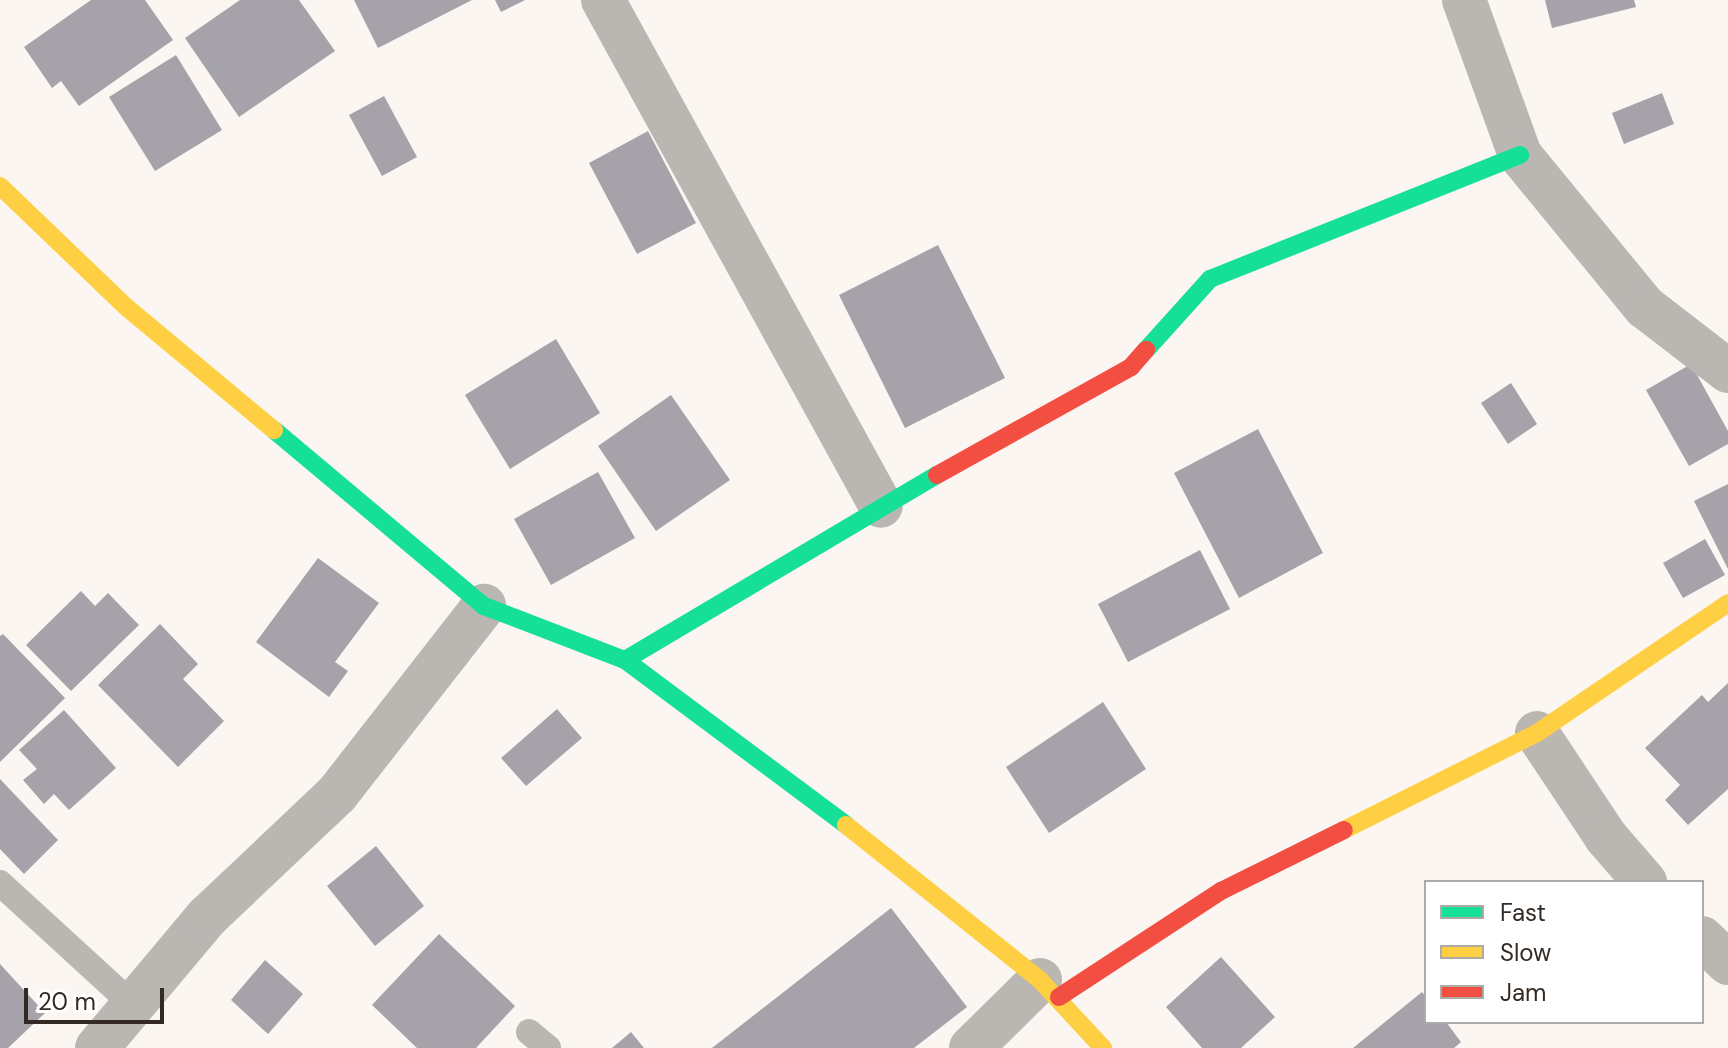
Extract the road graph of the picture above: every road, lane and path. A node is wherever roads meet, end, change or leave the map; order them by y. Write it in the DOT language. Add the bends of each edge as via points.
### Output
graph roads {
  1 [pos="603,0"];
  2 [pos="1464,0"];
  3 [pos="1520,155"];
  4 [pos="0,186"];
  5 [pos="1728,371"];
  6 [pos="881,506"];
  7 [pos="1728,603"];
  8 [pos="484,606"];
  9 [pos="625,660"];
  10 [pos="1537,733"];
  11 [pos="1643,880"];
  12 [pos="0,883"];
  13 [pos="1704,940"];
  14 [pos="1728,963"];
  15 [pos="1050,989"];
  16 [pos="133,1005"];
  17 [pos="97,1048"];
  18 [pos="971,1048"];
  19 [pos="1103,1048"];
  1 -- 6 [label="street"];
  2 -- 3 [label="street"];
  3 -- 5 [label="street" via="1645,307"];
  3 -- 6 [label="street" via="1210,279 1131,367"];
  4 -- 8 [label="street" via="125,306"];
  6 -- 9 [label="street"];
  7 -- 10 [label="street"];
  8 -- 9 [label="street"];
  8 -- 16 [label="street" via="337,794 207,917"];
  9 -- 15 [label="street" via="846,825"];
  10 -- 11 [label="street" via="1606,837"];
  10 -- 15 [label="street" via="1221,891"];
  12 -- 16 [label="lane"];
  13 -- 14 [label="street"];
  15 -- 18 [label="street"];
  15 -- 19 [label="street"];
  16 -- 17 [label="street"];
}
